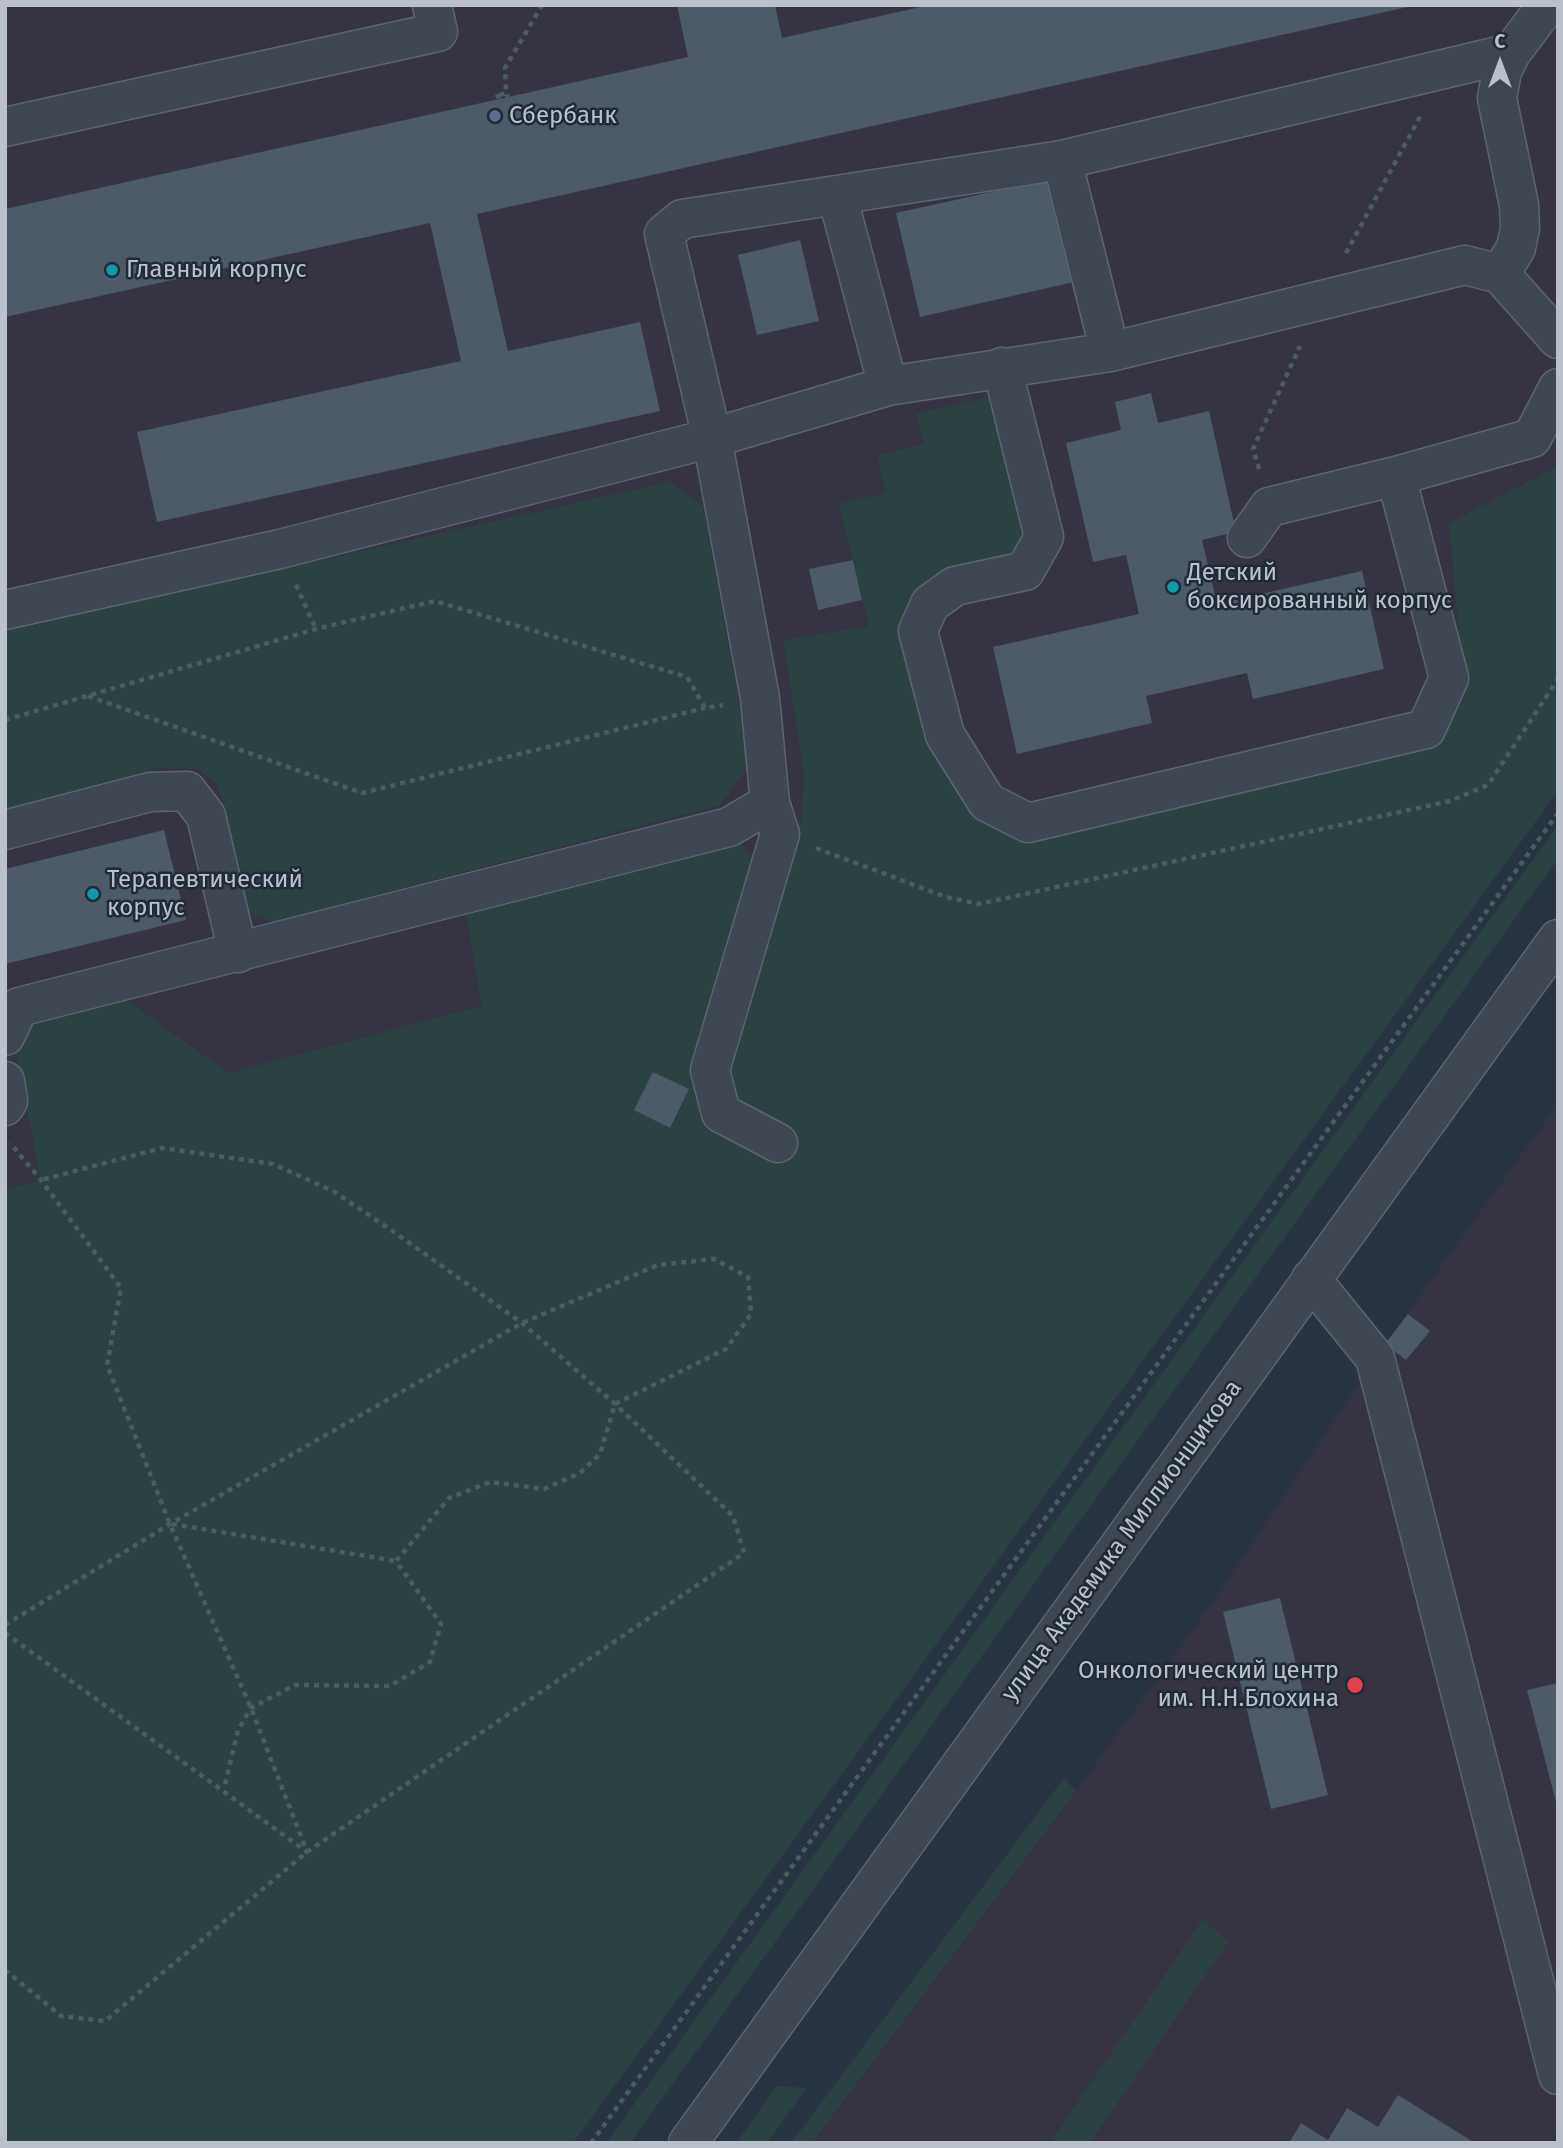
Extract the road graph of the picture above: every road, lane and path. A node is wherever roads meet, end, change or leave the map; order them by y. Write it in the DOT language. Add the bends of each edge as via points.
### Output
graph roads {
  1 [pos="432,5"];
  2 [pos="542,5"];
  3 [pos="1546,5"];
  4 [pos="1511,53"];
  5 [pos="673,114"];
  6 [pos="5,127"];
  7 [pos="519,148"];
  8 [pos="1062,160"];
  9 [pos="332,188"];
  10 [pos="837,195"];
  11 [pos="1500,274"];
  12 [pos="1558,339"];
  13 [pos="1110,352"];
  14 [pos="1002,367"];
  15 [pos="888,386"];
  16 [pos="1558,388"];
  17 [pos="712,438"];
  18 [pos="1396,477"];
  19 [pos="1247,538"];
  20 [pos="280,549"];
  21 [pos="5,610"];
  22 [pos="316,629"];
  23 [pos="1558,679"];
  24 [pos="87,696"];
  25 [pos="760,698"];
  26 [pos="705,708"];
  27 [pos="5,720"];
  28 [pos="1558,813"];
  29 [pos="775,819"];
  30 [pos="5,830"];
  31 [pos="1558,939"];
  32 [pos="238,953"];
  33 [pos="5,1036"];
  34 [pos="5,1081"];
  35 [pos="5,1106"];
  36 [pos="5,1137"];
  37 [pos="778,1143"];
  38 [pos="41,1180"];
  39 [pos="1311,1279"];
  40 [pos="522,1323"];
  41 [pos="615,1404"];
  42 [pos="170,1524"];
  43 [pos="396,1561"];
  44 [pos="5,1625"];
  45 [pos="5,1633"];
  46 [pos="251,1708"];
  47 [pos="224,1789"];
  48 [pos="307,1852"];
  49 [pos="5,1969"];
  50 [pos="1558,2075"];
  51 [pos="591,2143"];
  52 [pos="688,2143"];
  1 -- 6 [label="street" via="438,32"];
  2 -- 7 [label="path" via="505,68"];
  3 -- 4 [label="street"];
  4 -- 8 [label="street"];
  4 -- 11 [label="street" via="1497,98 1520,228 1516,248"];
  5 -- 7 [label="path"];
  7 -- 9 [label="path"];
  8 -- 10 [label="street"];
  8 -- 13 [label="street"];
  10 -- 15 [label="street"];
  10 -- 17 [label="street" via="682,219 664,234"];
  11 -- 12 [label="street"];
  11 -- 13 [label="street" via="1465,265"];
  13 -- 14 [label="street"];
  14 -- 15 [label="street"];
  14 -- 18 [label="street" via="1044,537 1025,570 955,586 930,604 918,631 945,736 987,803 1028,823 1426,729 1449,678"];
  15 -- 17 [label="street"];
  16 -- 18 [label="street" via="1532,439"];
  17 -- 20 [label="street"];
  17 -- 25 [label="street"];
  18 -- 19 [label="street" via="1269,508"];
  20 -- 21 [label="street"];
  20 -- 22 [label="path"];
  22 -- 24 [label="path"];
  22 -- 26 [label="path" via="435,601 687,677"];
  23 -- 29 [label="path" via="1488,785 1450,801 978,904 946,897"];
  24 -- 26 [label="path" via="362,793"];
  24 -- 27 [label="path"];
  25 -- 26 [label="path"];
  25 -- 29 [label="street"];
  28 -- 51 [label="path"];
  29 -- 32 [label="street"];
  29 -- 37 [label="street" via="710,1070 721,1113"];
  30 -- 32 [label="street" via="150,792 187,791 206,816"];
  31 -- 39 [label="street, улица Академика Миллионщикова"];
  32 -- 33 [label="street" via="19,1007"];
  34 -- 35 [label="street"];
  36 -- 38 [label="path"];
  38 -- 40 [label="path" via="162,1148 273,1164 333,1191"];
  38 -- 42 [label="path" via="121,1288 107,1365"];
  39 -- 50 [label="street" via="1376,1358"];
  39 -- 52 [label="street, улица Академика Миллионщикова"];
  40 -- 41 [label="path"];
  40 -- 41 [label="path" via="658,1265 714,1259 748,1277 751,1314 726,1349"];
  40 -- 42 [label="path"];
  41 -- 43 [label="path" via="600,1454 580,1473 544,1489 490,1482 449,1498"];
  41 -- 48 [label="path" via="733,1516 744,1553"];
  42 -- 43 [label="path"];
  42 -- 44 [label="path"];
  42 -- 46 [label="path"];
  43 -- 46 [label="path" via="441,1624 430,1662 390,1686 295,1685"];
  45 -- 47 [label="path"];
  46 -- 47 [label="path" via="238,1730"];
  46 -- 48 [label="path"];
  47 -- 48 [label="path"];
  48 -- 49 [label="path" via="105,2021 61,2016"];
}
